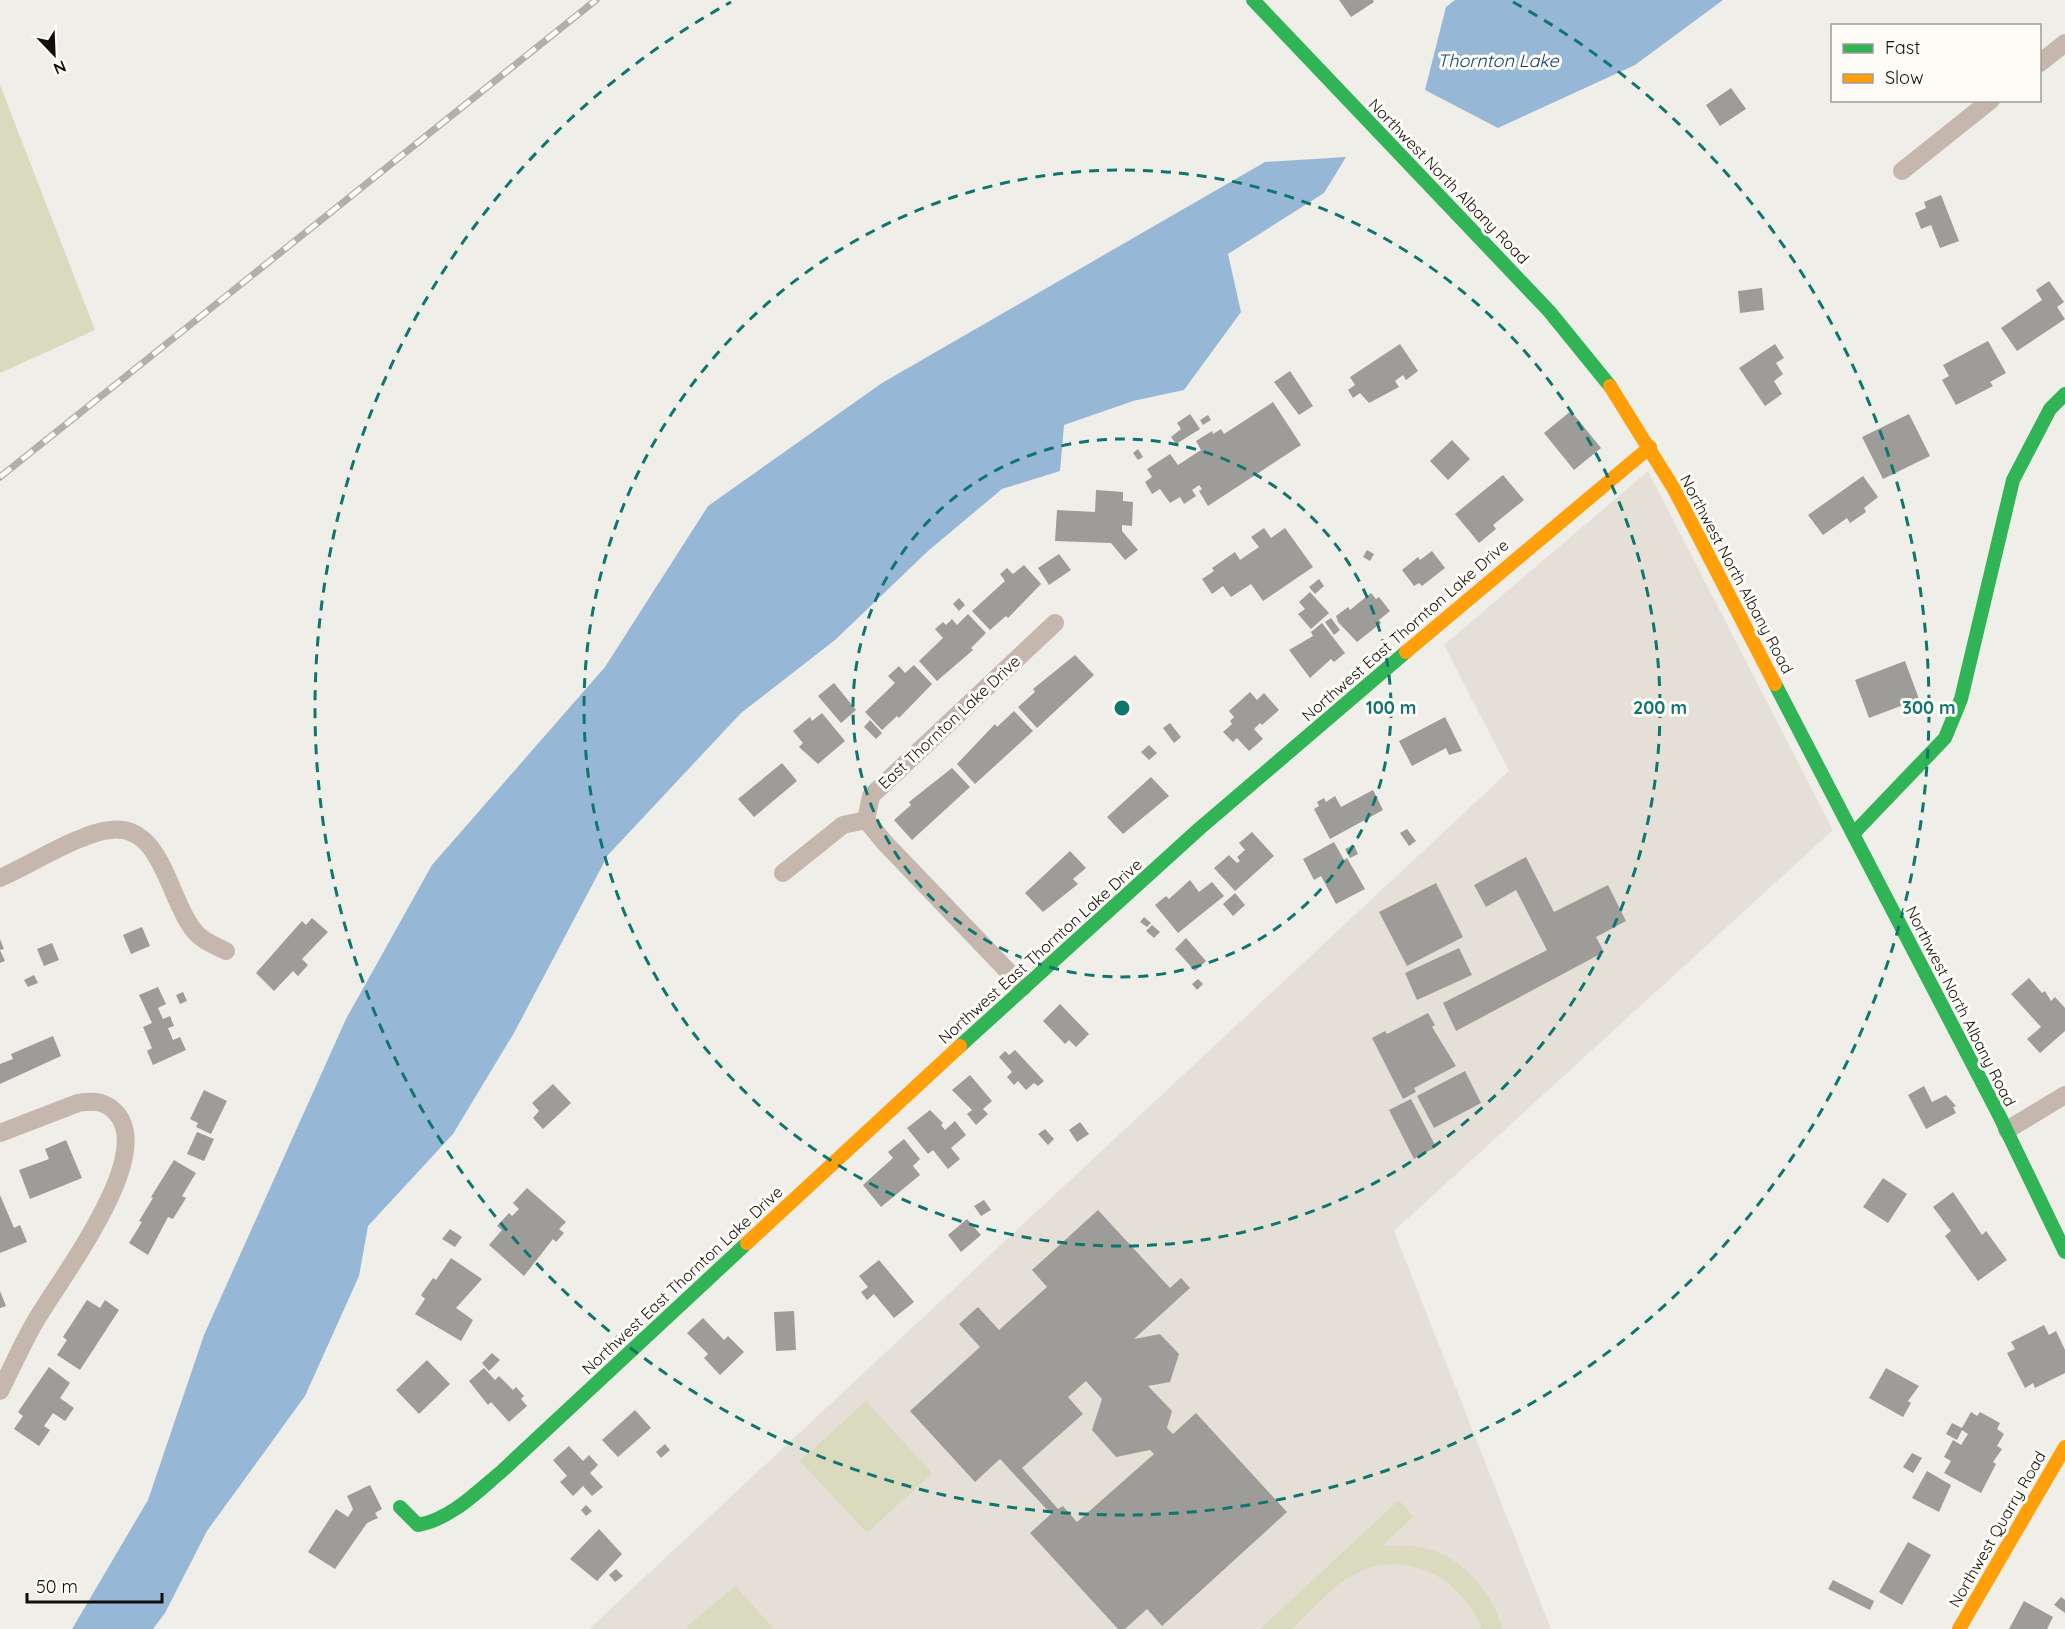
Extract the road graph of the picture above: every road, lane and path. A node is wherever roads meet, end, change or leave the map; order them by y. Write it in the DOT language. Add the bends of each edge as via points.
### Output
graph roads {
  1 [pos="1252,0"];
  2 [pos="2065,43"];
  3 [pos="2041,62"];
  4 [pos="1988,102"];
  5 [pos="1902,171"];
  6 [pos="2065,394"];
  7 [pos="1650,447"];
  8 [pos="1055,623"];
  9 [pos="866,820"];
  10 [pos="1854,833"];
  11 [pos="783,873"];
  12 [pos="0,878"];
  13 [pos="226,951"];
  14 [pos="1023,987"];
  15 [pos="2065,1095"];
  16 [pos="2007,1131"];
  17 [pos="0,1132"];
  18 [pos="2065,1252"];
  19 [pos="0,1391"];
  20 [pos="2065,1447"];
  21 [pos="400,1508"];
  22 [pos="1959,1629"];
  1 -- 7 [label="street, Northwest North Albany Road" via="1549,311 1591,360"];
  2 -- 3 [label="street"];
  4 -- 5 [label="street"];
  6 -- 10 [label="street" via="2050,409 2013,480 1961,699 1945,738"];
  7 -- 10 [label="street, Northwest North Albany Road"];
  7 -- 14 [label="street, Northwest East Thornton Lake Drive" via="1199,829"];
  8 -- 9 [label="street, East Thornton Lake Drive" via="871,796"];
  9 -- 11 [label="street" via="843,825"];
  9 -- 14 [label="street"];
  10 -- 16 [label="street, Northwest North Albany Road"];
  12 -- 13 [label="street" via="108,830 132,832 151,845 193,930 206,942"];
  14 -- 21 [label="street, Northwest East Thornton Lake Drive" via="502,1471 427,1525 418,1525"];
  15 -- 16 [label="street"];
  16 -- 18 [label="street, Northwest North Albany Road"];
  17 -- 19 [label="street" via="91,1100 112,1108 120,1118 127,1144 111,1195 35,1322"];
  20 -- 22 [label="street, Northwest Quarry Road"];
}
